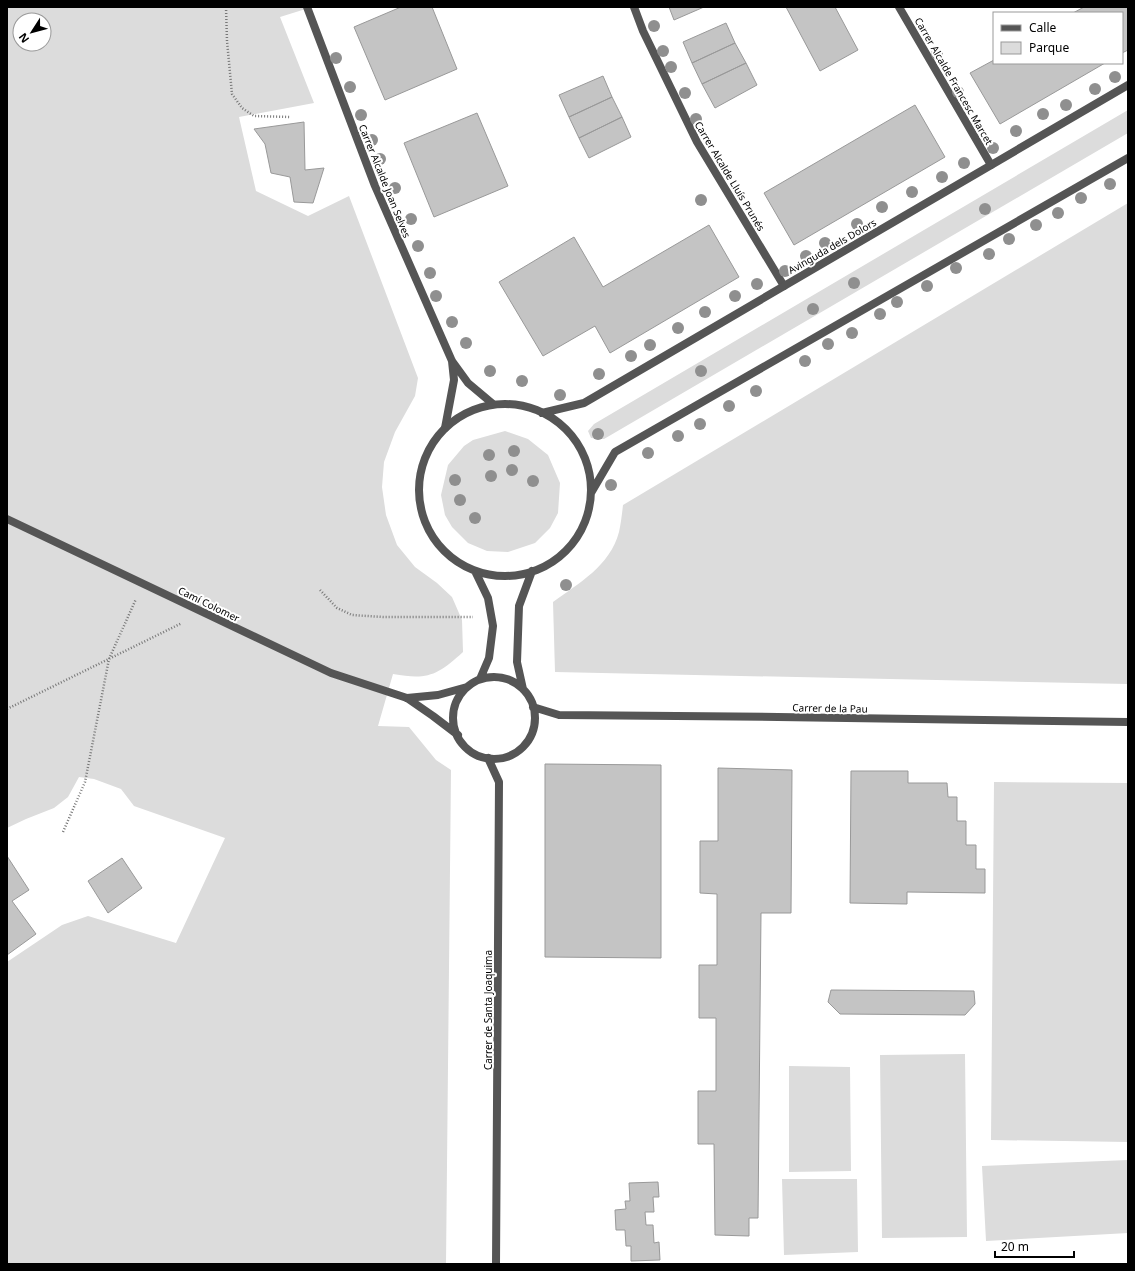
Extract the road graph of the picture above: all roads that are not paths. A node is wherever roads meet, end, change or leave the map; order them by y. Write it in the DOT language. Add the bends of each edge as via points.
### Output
graph roads {
  1 [pos="307,7"];
  2 [pos="634,7"];
  3 [pos="899,7"];
  4 [pos="1128,85"];
  5 [pos="1128,158"];
  6 [pos="991,165"];
  7 [pos="784,286"];
  8 [pos="452,361"];
  9 [pos="493,404"];
  10 [pos="542,413"];
  11 [pos="445,428"];
  12 [pos="591,493"];
  13 [pos="7,519"];
  14 [pos="475,571"];
  15 [pos="532,571"];
  16 [pos="480,680"];
  17 [pos="468,686"];
  18 [pos="523,689"];
  19 [pos="407,698"];
  20 [pos="533,707"];
  21 [pos="1128,722"];
  22 [pos="458,735"];
  23 [pos="488,758"];
  24 [pos="496,1264"];
  1 -- 8 [label="street, Carrer Alcalde Joan Selves" via="375,186"];
  2 -- 7 [label="street, Carrer Alcalde Lluís Prunés" via="696,142"];
  3 -- 6 [label="street, Carrer Alcalde Francesc Marcet"];
  4 -- 6 [label="street, Avinguda dels Dolors"];
  5 -- 12 [label="street" via="615,452"];
  6 -- 7 [label="street, Avinguda dels Dolors"];
  7 -- 10 [label="street, Avinguda dels Dolors" via="584,403"];
  8 -- 9 [label="street, Carrer Alcalde Joan Selves" via="468,383"];
  8 -- 11 [label="street, Carrer Alcalde Joan Selves" via="454,380"];
  9 -- 10 [label="street" via="513,404"];
  9 -- 11 [label="street" via="463,415"];
  10 -- 12 [label="street" via="568,432 581,450 589,471"];
  11 -- 14 [label="street" via="433,442 423,464 419,488 421,507 429,530 443,550"];
  12 -- 15 [label="street" via="584,523 574,541 551,562"];
  13 -- 19 [label="street, Camí Colomer" via="331,673"];
  14 -- 15 [label="street" via="504,576"];
  14 -- 16 [label="street" via="488,598 493,626 489,658"];
  15 -- 18 [label="street" via="519,606 517,662"];
  16 -- 17 [label="street"];
  16 -- 18 [label="street" via="500,677 512,681"];
  17 -- 19 [label="street, Camí Colomer" via="438,695"];
  17 -- 22 [label="street" via="455,706 454,724"];
  18 -- 20 [label="street" via="530,697"];
  19 -- 22 [label="street, Camí Colomer"];
  20 -- 21 [label="street, Carrer de la Pau" via="559,716"];
  20 -- 23 [label="street" via="533,732 527,742 518,751 506,757"];
  22 -- 23 [label="street" via="470,750"];
  23 -- 24 [label="street, Carrer de Santa Joaquima" via="499,782"];
}
